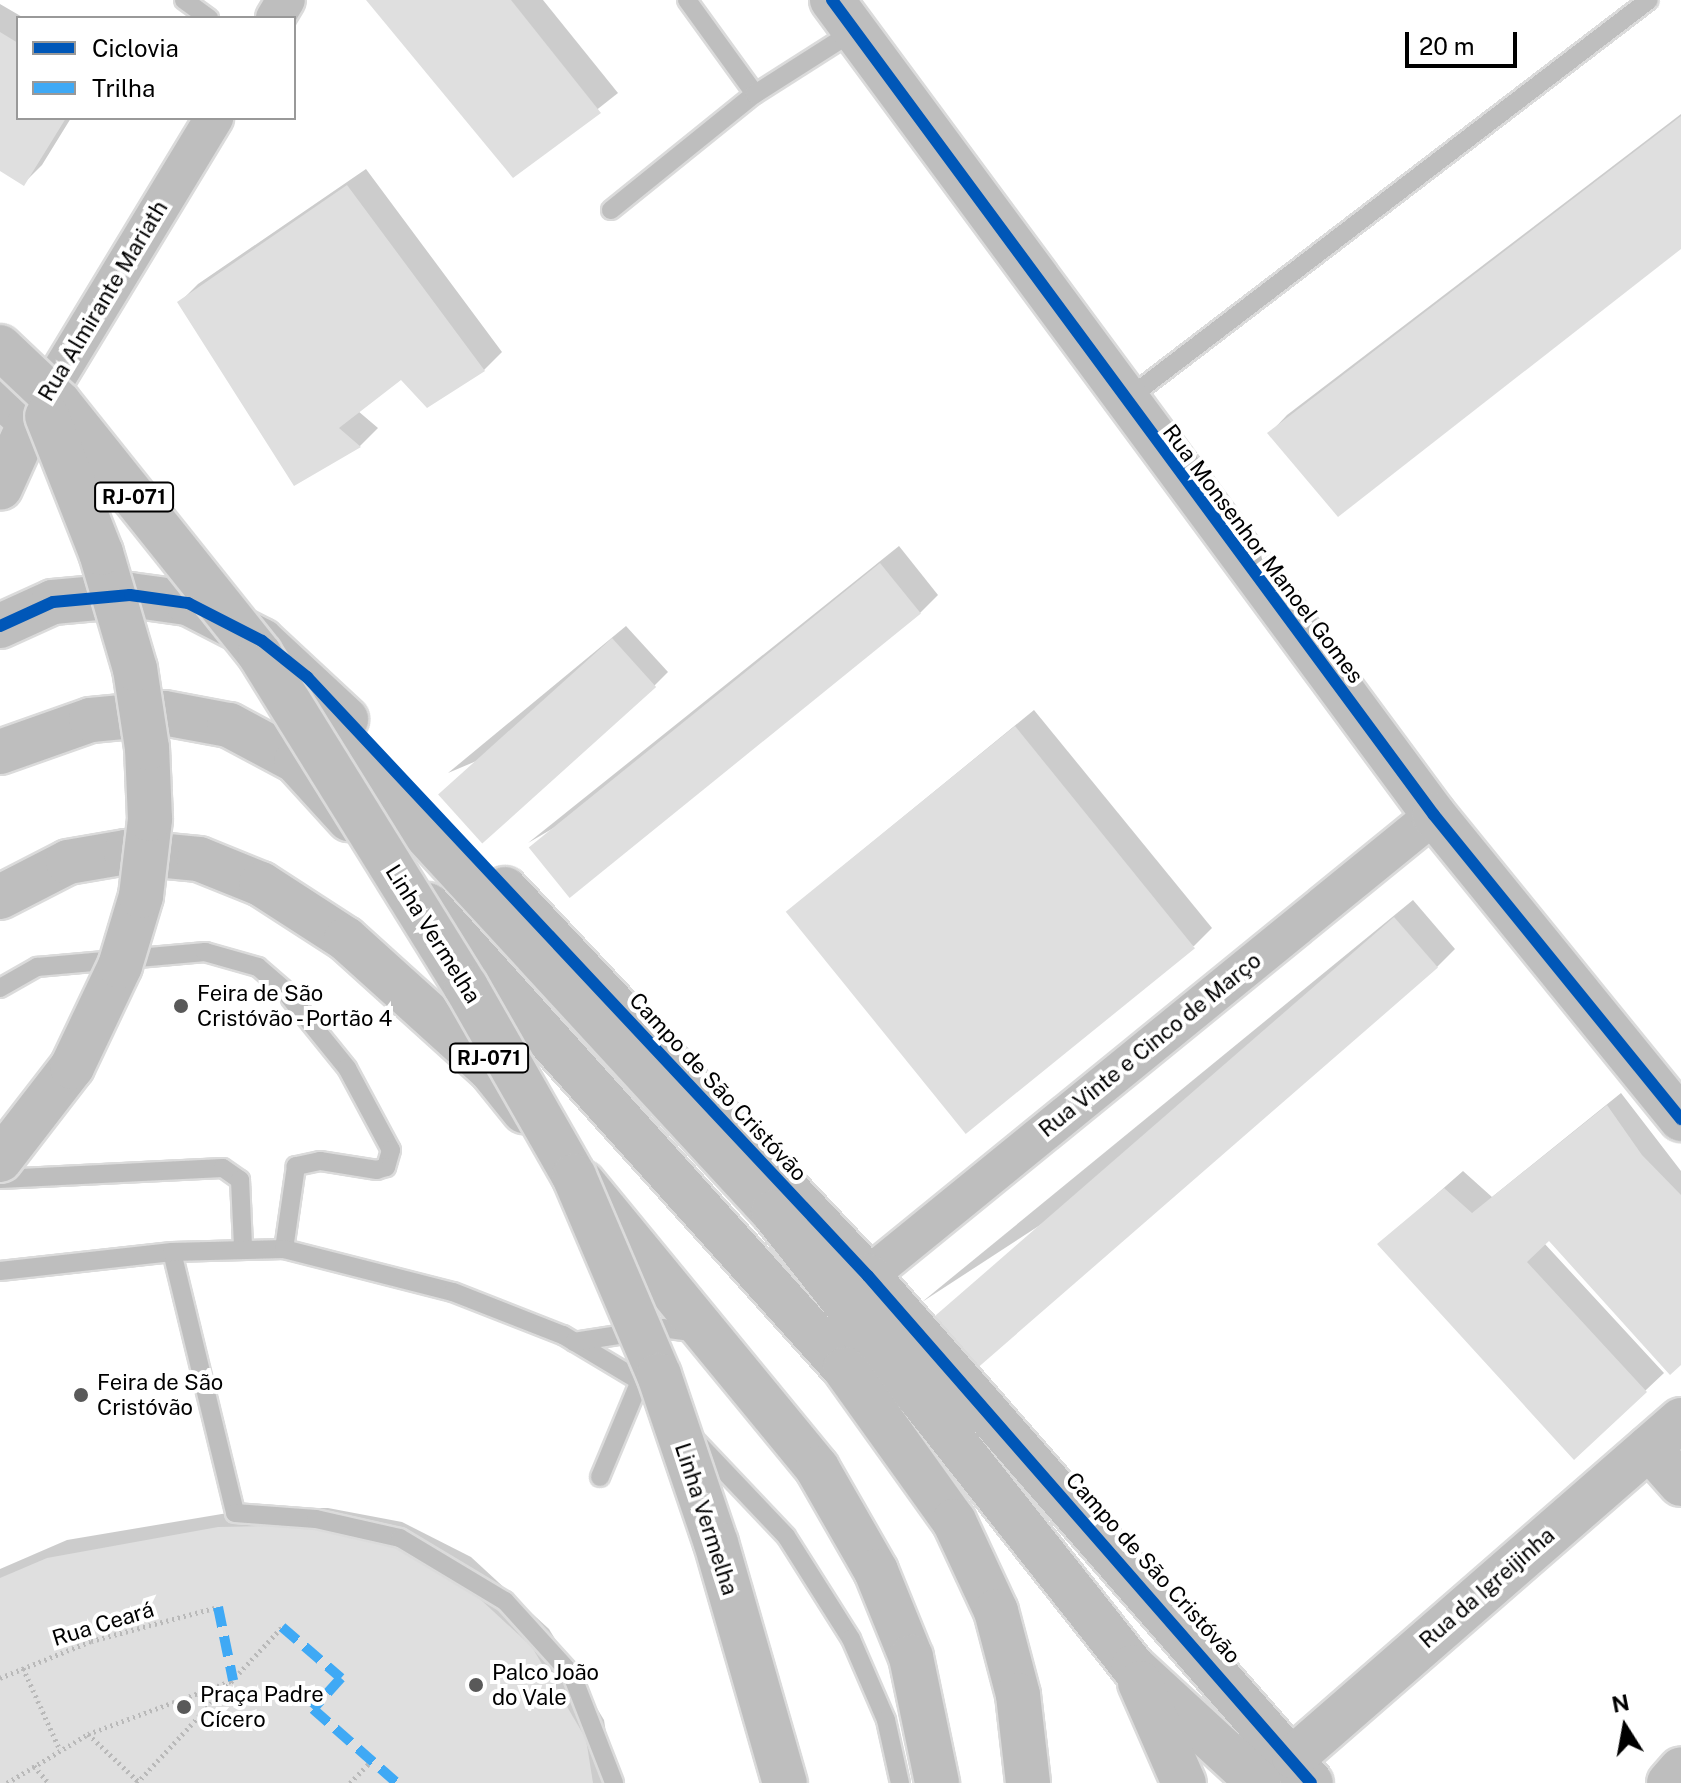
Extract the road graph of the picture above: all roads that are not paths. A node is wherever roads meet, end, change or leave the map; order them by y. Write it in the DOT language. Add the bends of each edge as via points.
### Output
graph roads {
  1 [pos="184,0"];
  2 [pos="687,0"];
  3 [pos="1649,0"];
  4 [pos="843,15"];
  5 [pos="206,16"];
  6 [pos="755,94"];
  7 [pos="213,120"];
  8 [pos="611,210"];
  9 [pos="0,347"];
  10 [pos="0,371"];
  11 [pos="1123,401"];
  12 [pos="26,411"];
  13 [pos="0,488"];
  14 [pos="0,626"];
  15 [pos="260,655"];
  16 [pos="0,752"];
  17 [pos="1434,815"];
  18 [pos="0,897"];
  19 [pos="0,988"];
  20 [pos="1681,1119"];
  21 [pos="0,1160"];
  22 [pos="0,1179"];
  23 [pos="243,1247"];
  24 [pos="284,1249"];
  25 [pos="172,1252"];
  26 [pos="0,1271"];
  27 [pos="868,1276"];
  28 [pos="707,1334"];
  29 [pos="574,1342"];
  30 [pos="640,1381"];
  31 [pos="1681,1420"];
  32 [pos="1649,1448"];
  33 [pos="600,1477"];
  34 [pos="1681,1484"];
  35 [pos="1133,1667"];
  36 [pos="932,1739"];
  37 [pos="1681,1769"];
  38 [pos="1302,1770"];
  39 [pos="614,1783"];
  40 [pos="770,1783"];
  41 [pos="785,1783"];
  42 [pos="900,1783"];
  43 [pos="937,1783"];
  44 [pos="964,1783"];
  45 [pos="1028,1783"];
  46 [pos="1184,1783"];
  47 [pos="1259,1783"];
  48 [pos="1669,1783"];
  1 -- 5 [label="lane"];
  2 -- 6 [label="lane"];
  3 -- 11 [label="lane"];
  4 -- 6 [label="lane"];
  4 -- 11 [label="main road, Rua Monsenhor Manoel Gomes"];
  6 -- 8 [label="lane"];
  7 -- 12 [label="street, Rua Almirante Mariath"];
  9 -- 15 [label="main road, Linha Vermelha / RJ-071, bridge" via="59,403"];
  10 -- 12 [label="main road, Linha Vermelha / RJ-071"];
  11 -- 17 [label="main road, Rua Monsenhor Manoel Gomes"];
  12 -- 13 [label="main road, Rua Almirante Mariath"];
  12 -- 21 [label="main road, bridge" via="101,553 135,669 147,748 150,819 141,896 120,966 72,1067"];
  12 -- 40 [label="main road, Linha Vermelha / RJ-071, bridge" via="246,663 453,994 560,1183 644,1376 701,1544"];
  14 -- 27 [label="main road, Campo de São Cristóvão" via="53,602 130,595 188,603 262,641 307,677"];
  15 -- 35 [label="main road, bridge" via="773,1212"];
  15 -- 41 [label="main road, Linha Vermelha / RJ-071, bridge" via="466,987 574,1176 659,1375 716,1543"];
  16 -- 45 [label="main road" via="91,720 164,713 229,725 296,761 679,1179 845,1369 954,1521 996,1611 1018,1695"];
  17 -- 20 [label="main road, Rua Monsenhor Manoel Gomes"];
  17 -- 27 [label="street, Rua Vinte e Cinco de Março"];
  18 -- 28 [label="main road" via="68,862 126,852 199,859 261,884 346,939 491,1070"];
  19 -- 24 [label="lane" via="15,976 59,963 205,952 258,967 283,989 347,1068 387,1140 390,1160 377,1170 320,1161 296,1166"];
  22 -- 23 [label="lane" via="223,1168 240,1180"];
  23 -- 24 [label="lane"];
  23 -- 25 [label="lane"];
  24 -- 29 [label="lane" via="453,1292"];
  25 -- 26 [label="lane"];
  25 -- 39 [label="lane" via="235,1513 316,1519 400,1538 505,1601 572,1675"];
  27 -- 38 [label="main road, Campo de São Cristóvão"];
  28 -- 29 [label="lane" via="662,1328"];
  28 -- 36 [label="main road" via="817,1468 876,1571 911,1657"];
  29 -- 30 [label="lane"];
  30 -- 33 [label="lane"];
  30 -- 42 [label="lane" via="786,1536 851,1639 886,1720"];
  31 -- 32 [label="main road, Rua da Igreijinha"];
  32 -- 34 [label="main road"];
  32 -- 38 [label="main road, Rua da Igreijinha"];
  35 -- 46 [label="main road"];
  35 -- 47 [label="main road"];
  36 -- 43 [label="main road"];
  36 -- 44 [label="main road"];
  37 -- 48 [label="main road"];
}
